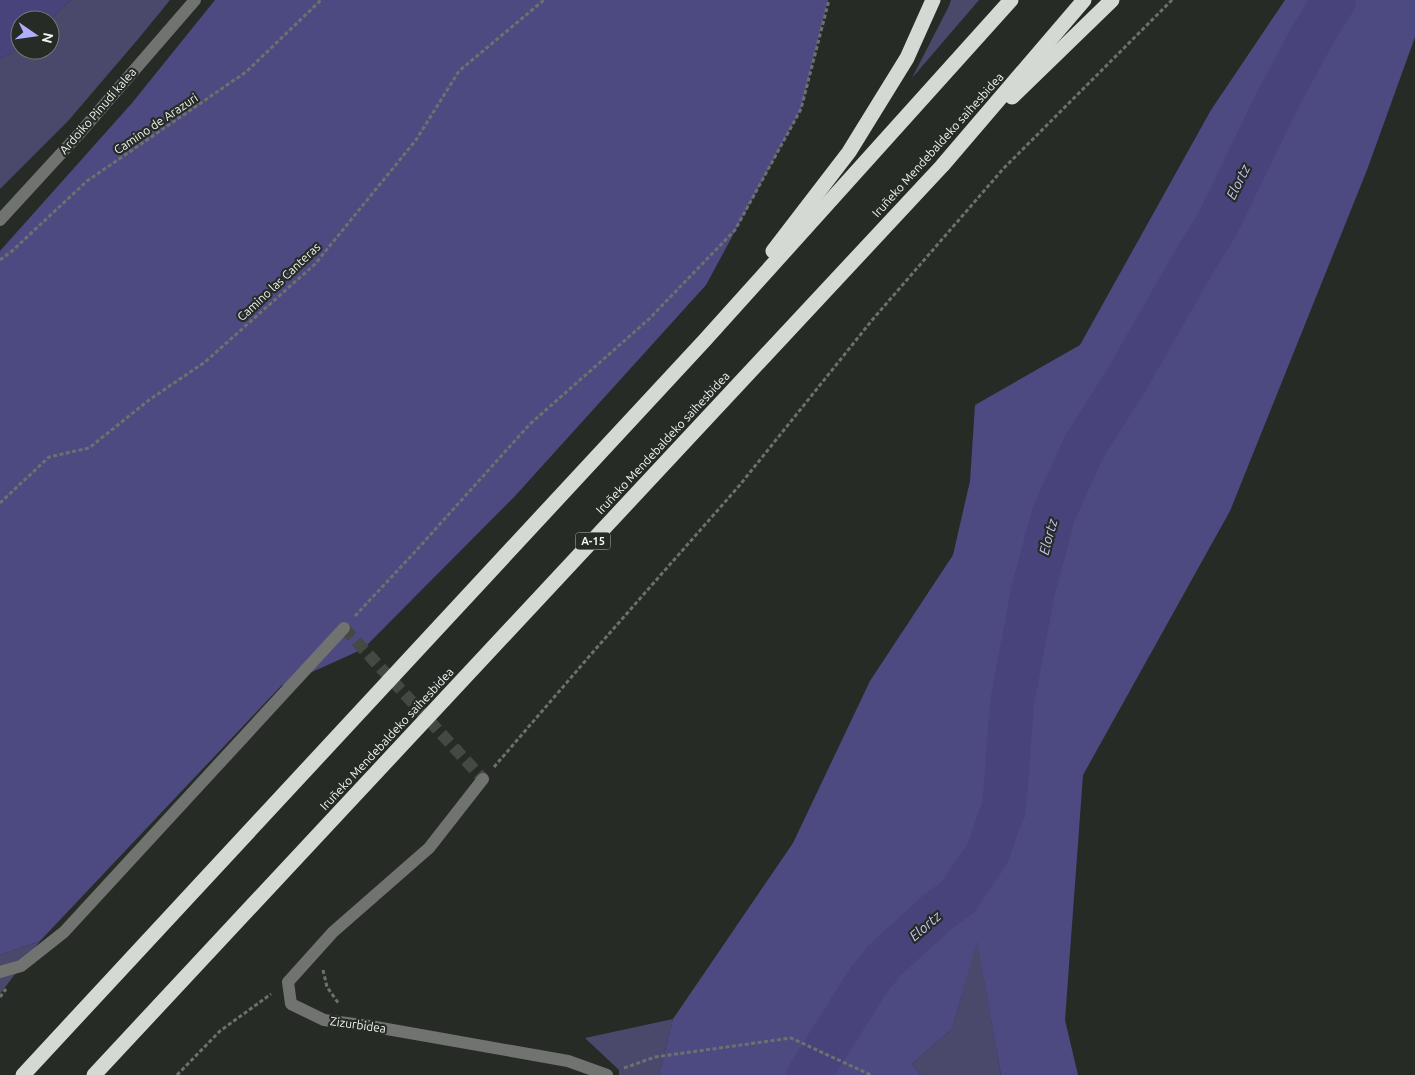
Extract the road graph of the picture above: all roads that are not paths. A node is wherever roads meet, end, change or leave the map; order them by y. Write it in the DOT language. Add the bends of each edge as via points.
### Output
graph roads {
  1 [pos="195,0"];
  2 [pos="933,0"];
  3 [pos="1010,0"];
  4 [pos="1084,0"];
  5 [pos="1112,0"];
  6 [pos="942,166"];
  7 [pos="0,220"];
  8 [pos="704,341"];
  9 [pos="344,628"];
  10 [pos="483,779"];
  11 [pos="0,972"];
  12 [pos="24,1075"];
  13 [pos="94,1075"];
  14 [pos="607,1075"];
  1 -- 7 [label="street, Ardoiko Pinudi kalea"];
  2 -- 8 [label="highway" via="907,58 848,152"];
  3 -- 8 [label="highway"];
  4 -- 6 [label="highway, Iruñeko Mendebaldeko saihesbidea / A-15"];
  5 -- 6 [label="highway"];
  6 -- 13 [label="highway, Iruñeko Mendebaldeko saihesbidea / A-15"];
  8 -- 12 [label="highway"];
  9 -- 11 [label="street" via="64,932 21,966"];
  10 -- 14 [label="street, Zizurbidea" via="429,848 333,932 288,982 291,1004 324,1020 568,1061"];
}
